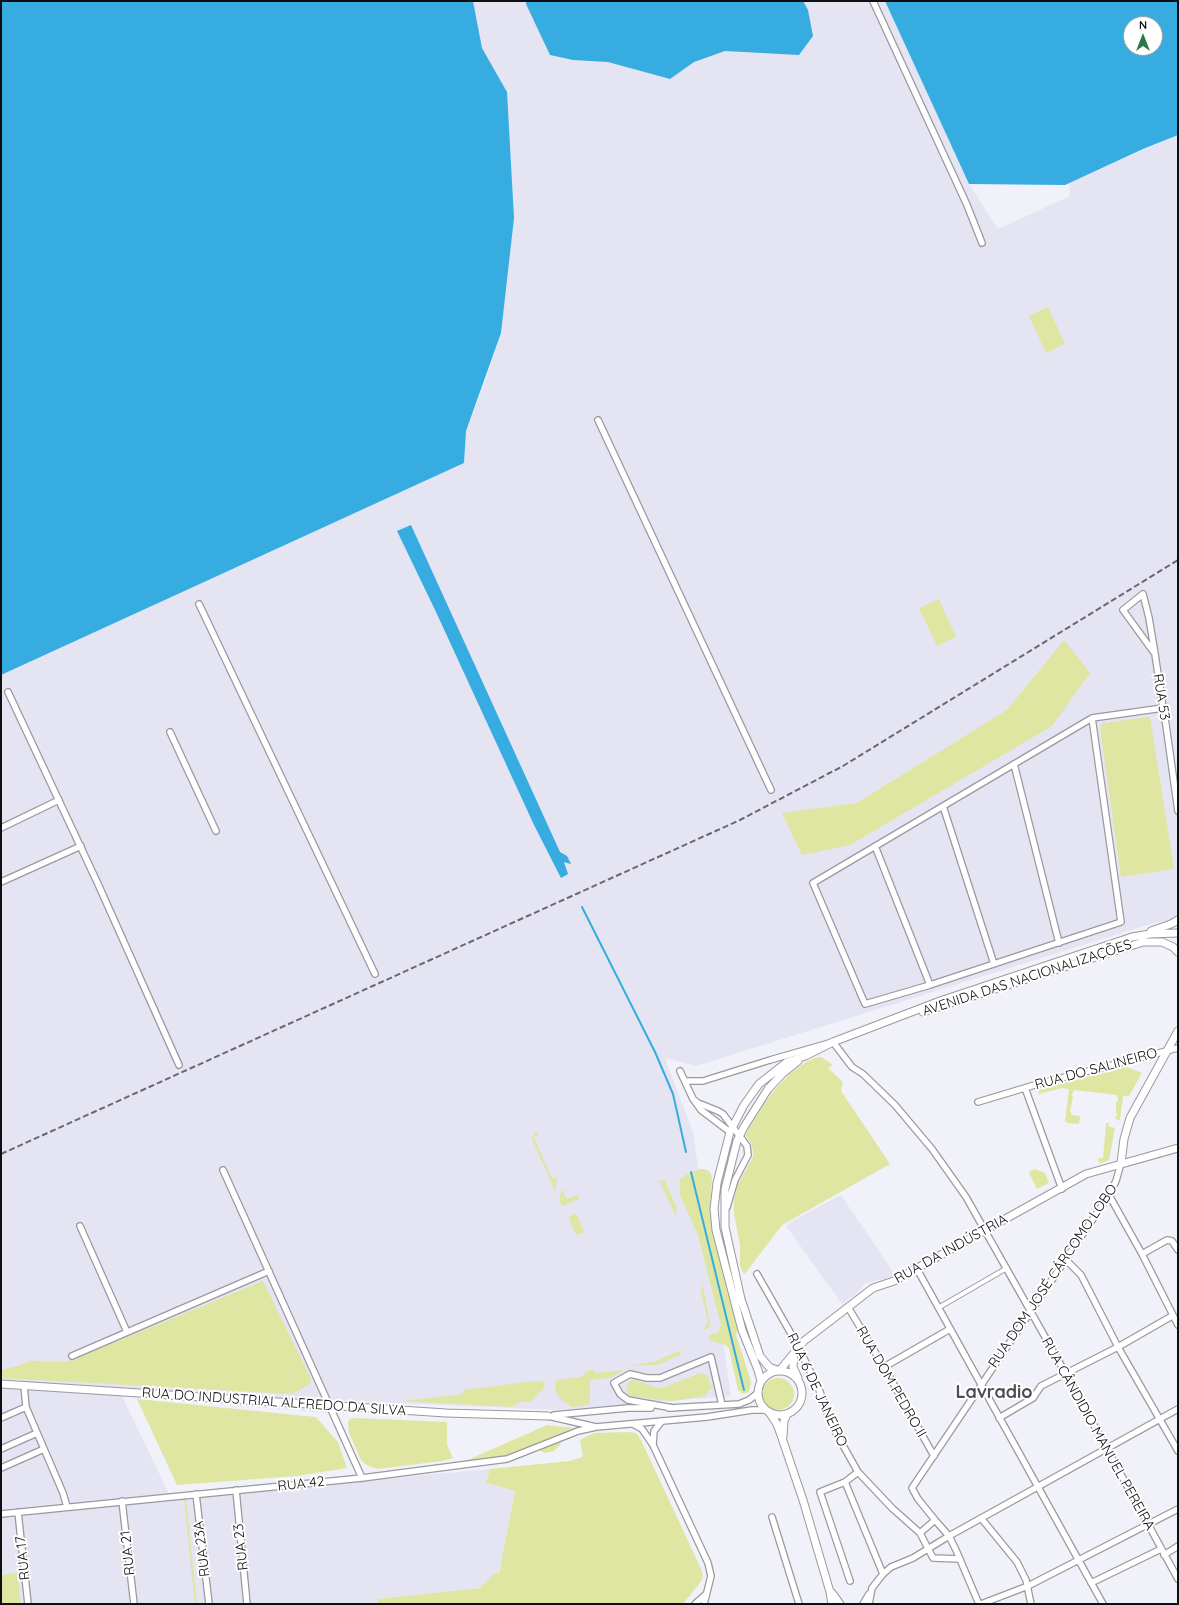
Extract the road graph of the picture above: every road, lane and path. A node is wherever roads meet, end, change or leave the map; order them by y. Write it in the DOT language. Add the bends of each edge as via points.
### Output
graph roads {
  1 [pos="873,1"];
  2 [pos="982,243"];
  3 [pos="598,420"];
  4 [pos="199,604"];
  5 [pos="1155,654"];
  6 [pos="8,692"];
  7 [pos="1163,708"];
  8 [pos="1092,718"];
  9 [pos="170,732"];
  10 [pos="1014,764"];
  11 [pos="771,790"];
  12 [pos="59,800"];
  13 [pos="943,806"];
  14 [pos="1178,811"];
  15 [pos="1,828"];
  16 [pos="216,831"];
  17 [pos="80,846"];
  18 [pos="875,846"];
  19 [pos="1,882"];
  20 [pos="1178,920"];
  21 [pos="1178,933"];
  22 [pos="1140,935"];
  23 [pos="1059,942"];
  24 [pos="1178,952"];
  25 [pos="994,964"];
  26 [pos="375,974"];
  27 [pos="930,985"];
  28 [pos="874,1026"];
  29 [pos="1178,1031"];
  30 [pos="833,1042"];
  31 [pos="1178,1048"];
  32 [pos="1167,1050"];
  33 [pos="805,1056"];
  34 [pos="179,1065"];
  35 [pos="680,1071"];
  36 [pos="685,1081"];
  37 [pos="1025,1088"];
  38 [pos="693,1099"];
  39 [pos="978,1102"];
  40 [pos="732,1129"];
  41 [pos="740,1135"];
  42 [pos="1178,1148"];
  43 [pos="1121,1163"];
  44 [pos="223,1170"];
  45 [pos="1062,1188"];
  46 [pos="1109,1195"];
  47 [pos="724,1218"];
  48 [pos="80,1226"];
  49 [pos="985,1230"];
  50 [pos="1178,1250"];
  51 [pos="1142,1254"];
  52 [pos="1065,1259"];
  53 [pos="1006,1268"];
  54 [pos="917,1269"];
  55 [pos="269,1271"];
  56 [pos="756,1274"];
  57 [pos="848,1307"];
  58 [pos="938,1308"];
  59 [pos="1030,1313"];
  60 [pos="1172,1316"];
  61 [pos="1178,1325"];
  62 [pos="950,1329"];
  63 [pos="127,1332"];
  64 [pos="798,1346"];
  65 [pos="1118,1347"];
  66 [pos="794,1353"];
  67 [pos="72,1356"];
  68 [pos="884,1367"];
  69 [pos="778,1370"];
  70 [pos="1066,1374"];
  71 [pos="761,1381"];
  72 [pos="799,1381"];
  73 [pos="1,1384"];
  74 [pos="981,1384"];
  75 [pos="24,1386"];
  76 [pos="758,1393"];
  77 [pos="330,1405"];
  78 [pos="722,1405"];
  79 [pos="26,1407"];
  80 [pos="672,1408"];
  81 [pos="1178,1409"];
  82 [pos="767,1411"];
  83 [pos="787,1414"];
  84 [pos="548,1416"];
  85 [pos="1,1418"];
  86 [pos="999,1418"];
  87 [pos="1160,1418"];
  88 [pos="662,1421"];
  89 [pos="633,1424"];
  90 [pos="596,1427"];
  91 [pos="37,1433"];
  92 [pos="782,1438"];
  93 [pos="653,1445"];
  94 [pos="1107,1448"];
  95 [pos="1,1449"];
  96 [pos="44,1449"];
  97 [pos="1178,1450"];
  98 [pos="934,1456"];
  99 [pos="1,1468"];
  100 [pos="858,1472"];
  101 [pos="362,1478"];
  102 [pos="845,1482"];
  103 [pos="1038,1487"];
  104 [pos="236,1490"];
  105 [pos="196,1494"];
  106 [pos="122,1502"];
  107 [pos="67,1507"];
  108 [pos="1178,1509"];
  109 [pos="18,1512"];
  110 [pos="1,1514"];
  111 [pos="772,1517"];
  112 [pos="981,1518"];
  113 [pos="935,1520"];
  114 [pos="1148,1524"];
  115 [pos="920,1533"];
  116 [pos="949,1536"];
  117 [pos="1178,1546"];
  118 [pos="928,1548"];
  119 [pos="1161,1549"];
  120 [pos="1164,1555"];
  121 [pos="960,1559"];
  122 [pos="1078,1560"];
  123 [pos="883,1574"];
  124 [pos="1178,1579"];
  125 [pos="850,1581"];
  126 [pos="1091,1583"];
  127 [pos="1028,1586"];
  128 [pos="830,1592"];
  129 [pos="870,1594"];
  130 [pos="705,1595"];
  131 [pos="28,1604"];
  132 [pos="134,1604"];
  133 [pos="208,1604"];
  134 [pos="247,1604"];
  135 [pos="695,1604"];
  136 [pos="704,1604"];
  137 [pos="799,1604"];
  138 [pos="832,1604"];
  139 [pos="840,1604"];
  140 [pos="863,1604"];
  141 [pos="869,1604"];
  142 [pos="980,1604"];
  143 [pos="1031,1604"];
  144 [pos="1103,1604"];
  1 -- 2 [label="street"];
  3 -- 11 [label="street"];
  4 -- 26 [label="street"];
  5 -- 5 [label="street, RUA 53" via="1123,610 1143,594 1149,618"];
  5 -- 7 [label="street, RUA 53"];
  6 -- 12 [label="street"];
  7 -- 8 [label="street"];
  7 -- 14 [label="street, RUA 53"];
  8 -- 10 [label="street"];
  8 -- 23 [label="street" via="1121,922"];
  9 -- 16 [label="street"];
  10 -- 13 [label="street"];
  10 -- 23 [label="street"];
  12 -- 15 [label="street"];
  12 -- 17 [label="street"];
  13 -- 18 [label="street"];
  13 -- 25 [label="street"];
  17 -- 19 [label="street"];
  17 -- 34 [label="street"];
  18 -- 27 [label="street"];
  18 -- 27 [label="street" via="813,883 865,1004"];
  20 -- 22 [label="street"];
  21 -- 22 [label="street, AVENIDA DAS NACIONALIZAÇÕES"];
  22 -- 28 [label="street, AVENIDA DAS NACIONALIZAÇÕES" via="940,1000"];
  23 -- 25 [label="street"];
  24 -- 28 [label="street, AVENIDA DAS NACIONALIZAÇÕES" via="1162,942 1135,944"];
  25 -- 27 [label="street"];
  28 -- 30 [label="street, AVENIDA DAS NACIONALIZAÇÕES"];
  29 -- 32 [label="street, RUA DOM JOSÉ CÁRCOMO LOBO"];
  30 -- 33 [label="street, AVENIDA DAS NACIONALIZAÇÕES"];
  30 -- 36 [label="street" via="704,1081"];
  30 -- 49 [label="street, RUA CÂNDIDIO MANUEL PEREIRA" via="852,1067 863,1074 895,1105 932,1149 966,1197"];
  31 -- 32 [label="street, RUA DO SALINEIRO"];
  32 -- 37 [label="street, RUA DO SALINEIRO"];
  32 -- 43 [label="street, RUA DOM JOSÉ CÁRCOMO LOBO" via="1130,1118"];
  33 -- 40 [label="street, AVENIDA DAS NACIONALIZAÇÕES" via="787,1062 759,1084"];
  33 -- 41 [label="street, AVENIDA DAS NACIONALIZAÇÕES" via="768,1089"];
  35 -- 36 [label="street"];
  36 -- 38 [label="street"];
  37 -- 39 [label="street, RUA DO SALINEIRO"];
  37 -- 45 [label="street, RUA DO SALINEIRO"];
  38 -- 40 [label="street" via="701,1110"];
  38 -- 40 [label="street" via="721,1112"];
  40 -- 41 [label="street"];
  40 -- 71 [label="street, AVENIDA DAS NACIONALIZAÇÕES" via="714,1199 715,1221 742,1330"];
  41 -- 47 [label="street, AVENIDA DAS NACIONALIZAÇÕES" via="725,1189"];
  41 -- 47 [label="street" via="747,1146 748,1155 735,1180"];
  42 -- 43 [label="street, RUA DA INDÚSTRIA"];
  43 -- 45 [label="street, RUA DA INDÚSTRIA" via="1086,1174"];
  43 -- 46 [label="street, RUA DOM JOSÉ CÁRCOMO LOBO"];
  44 -- 55 [label="street"];
  45 -- 49 [label="street, RUA DA INDÚSTRIA"];
  46 -- 51 [label="street"];
  46 -- 52 [label="street, RUA DOM JOSÉ CÁRCOMO LOBO"];
  47 -- 69 [label="street, AVENIDA DAS NACIONALIZAÇÕES" via="735,1275 756,1347 763,1361 769,1367"];
  48 -- 63 [label="street"];
  49 -- 53 [label="street, RUA CÂNDIDIO MANUEL PEREIRA"];
  49 -- 54 [label="street, RUA DA INDÚSTRIA"];
  50 -- 51 [label="street" via="1172,1241 1167,1240"];
  51 -- 60 [label="street"];
  52 -- 59 [label="street, RUA DOM JOSÉ CÁRCOMO LOBO"];
  52 -- 65 [label="street" via="1081,1275"];
  53 -- 58 [label="street"];
  53 -- 59 [label="street, RUA CÂNDIDIO MANUEL PEREIRA"];
  54 -- 57 [label="street, RUA DA INDÚSTRIA" via="874,1288"];
  54 -- 58 [label="street"];
  55 -- 63 [label="street"];
  55 -- 77 [label="street"];
  56 -- 64 [label="street, RUA 6 DE JANEIRO"];
  57 -- 64 [label="street, RUA DA INDÚSTRIA"];
  57 -- 68 [label="street, RUA DOM PEDRO II"];
  58 -- 62 [label="street"];
  59 -- 70 [label="street, RUA CÂNDIDIO MANUEL PEREIRA"];
  59 -- 74 [label="street, RUA DOM JOSÉ CÁRCOMO LOBO"];
  60 -- 61 [label="street"];
  60 -- 65 [label="street"];
  62 -- 68 [label="street"];
  62 -- 74 [label="street"];
  63 -- 67 [label="street"];
  64 -- 66 [label="street, RUA DA INDÚSTRIA"];
  64 -- 100 [label="street, RUA 6 DE JANEIRO" via="820,1392 831,1424"];
  65 -- 70 [label="street"];
  65 -- 87 [label="street"];
  66 -- 69 [label="street, RUA DA INDÚSTRIA"];
  66 -- 72 [label="street" via="793,1367"];
  68 -- 98 [label="street, RUA DOM PEDRO II"];
  69 -- 71 [label="street" via="768,1374"];
  69 -- 72 [label="street, AVENIDA DAS NACIONALIZAÇÕES" via="794,1375"];
  70 -- 86 [label="street" via="1041,1386 1033,1398"];
  70 -- 94 [label="street, RUA CÂNDIDIO MANUEL PEREIRA"];
  71 -- 76 [label="street, AVENIDA DAS NACIONALIZAÇÕES"];
  72 -- 83 [label="street" via="801,1400 793,1411"];
  73 -- 75 [label="street, RUA DO INDUSTRIAL ALFREDO DA SILVA"];
  74 -- 86 [label="street"];
  74 -- 98 [label="street, RUA DOM JOSÉ CÁRCOMO LOBO"];
  75 -- 77 [label="street, RUA DO INDUSTRIAL ALFREDO DA SILVA"];
  75 -- 79 [label="street"];
  76 -- 78 [label="street" via="744,1402"];
  76 -- 82 [label="street" via="760,1402"];
  77 -- 84 [label="street, RUA DO INDUSTRIAL ALFREDO DA SILVA" via="446,1413"];
  77 -- 101 [label="street"];
  78 -- 80 [label="street"];
  78 -- 80 [label="street" via="711,1357 660,1378 630,1374 614,1383 620,1394 628,1400"];
  79 -- 85 [label="street"];
  79 -- 91 [label="street"];
  80 -- 84 [label="street" via="628,1408"];
  81 -- 87 [label="street"];
  82 -- 83 [label="street"];
  82 -- 88 [label="street" via="752,1410"];
  82 -- 92 [label="street" via="777,1424"];
  83 -- 92 [label="street"];
  84 -- 90 [label="street"];
  86 -- 103 [label="street"];
  87 -- 94 [label="street"];
  87 -- 97 [label="street"];
  88 -- 89 [label="street"];
  88 -- 93 [label="street" via="654,1431"];
  89 -- 90 [label="street"];
  89 -- 93 [label="street" via="642,1428"];
  90 -- 101 [label="street, RUA 42" via="508,1459"];
  91 -- 95 [label="street"];
  91 -- 96 [label="street"];
  92 -- 128 [label="street"];
  93 -- 130 [label="street" via="708,1563 711,1576"];
  94 -- 103 [label="street"];
  94 -- 114 [label="street, RUA CÂNDIDIO MANUEL PEREIRA"];
  96 -- 99 [label="street"];
  96 -- 107 [label="street"];
  98 -- 113 [label="street, RUA DOM JOSÉ CÁRCOMO LOBO" via="912,1488"];
  100 -- 102 [label="street"];
  100 -- 115 [label="street, RUA 6 DE JANEIRO"];
  101 -- 104 [label="street, RUA 42"];
  102 -- 123 [label="street"];
  102 -- 125 [label="street" via="820,1492"];
  103 -- 112 [label="street"];
  103 -- 122 [label="street"];
  104 -- 105 [label="street, RUA 42"];
  104 -- 134 [label="street, RUA 23"];
  105 -- 106 [label="street, RUA 42"];
  105 -- 133 [label="street, RUA 23A"];
  106 -- 107 [label="street, RUA 42"];
  106 -- 132 [label="street, RUA 21"];
  107 -- 109 [label="street, RUA 42"];
  108 -- 114 [label="street"];
  109 -- 110 [label="street, RUA 42"];
  109 -- 131 [label="street, RUA 17"];
  111 -- 137 [label="street"];
  112 -- 116 [label="street"];
  112 -- 127 [label="street" via="1012,1554"];
  113 -- 115 [label="street"];
  113 -- 116 [label="street"];
  114 -- 119 [label="street, RUA CÂNDIDIO MANUEL PEREIRA"];
  114 -- 122 [label="street"];
  115 -- 118 [label="street"];
  116 -- 118 [label="street"];
  116 -- 121 [label="street"];
  117 -- 120 [label="street"];
  118 -- 121 [label="street" via="933,1558"];
  118 -- 123 [label="street" via="913,1558 891,1567"];
  119 -- 120 [label="street, RUA CÂNDIDIO MANUEL PEREIRA"];
  119 -- 126 [label="street"];
  120 -- 124 [label="street, RUA CÂNDIDIO MANUEL PEREIRA"];
  121 -- 142 [label="street"];
  122 -- 126 [label="street"];
  122 -- 127 [label="street"];
  123 -- 129 [label="street"];
  126 -- 144 [label="street"];
  127 -- 142 [label="street"];
  127 -- 143 [label="street"];
  128 -- 138 [label="street"];
  128 -- 139 [label="street"];
  129 -- 140 [label="street"];
  129 -- 141 [label="street"];
  130 -- 135 [label="street"];
  130 -- 136 [label="street"];
}
